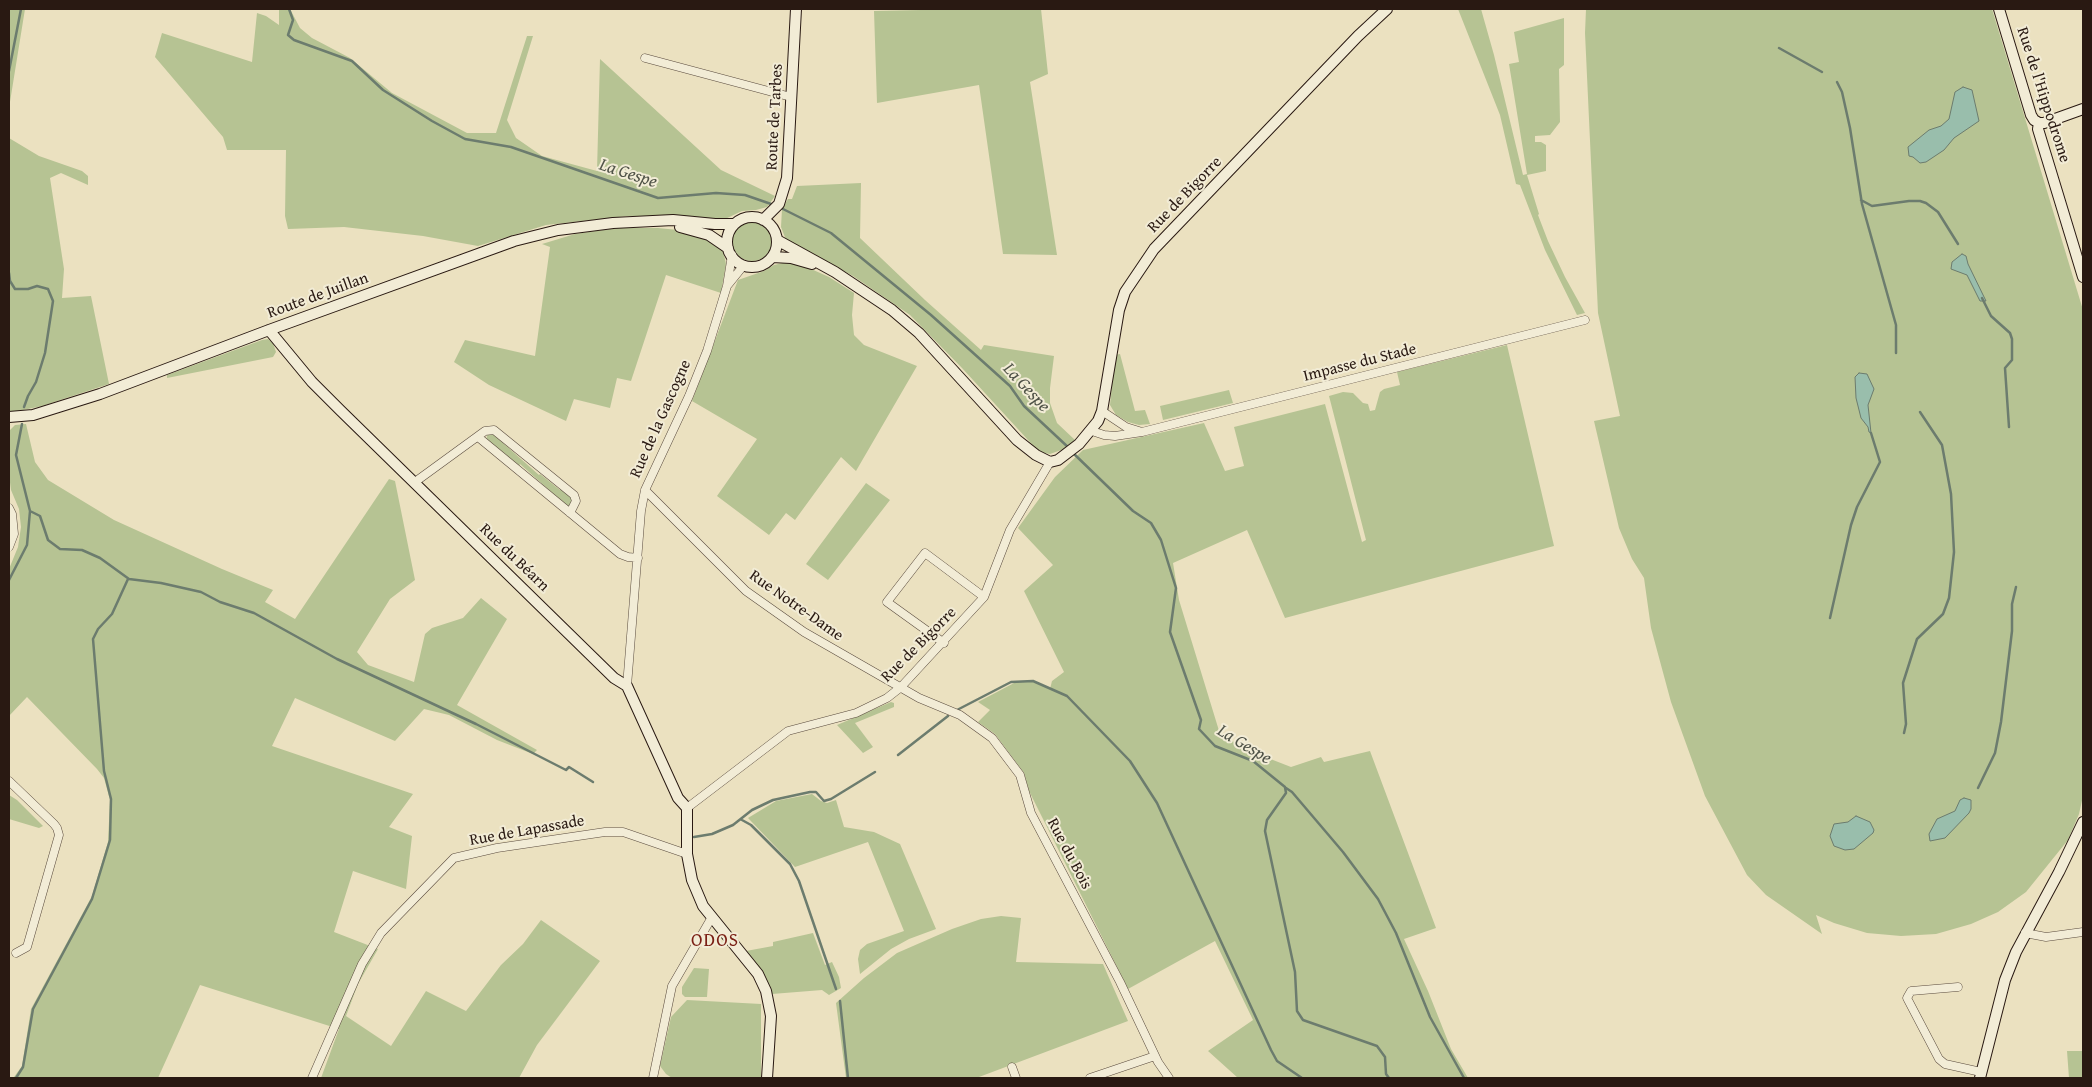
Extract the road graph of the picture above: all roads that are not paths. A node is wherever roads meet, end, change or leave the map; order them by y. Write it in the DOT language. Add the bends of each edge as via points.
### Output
graph roads {
  1 [pos="796,9"];
  2 [pos="1387,9"];
  3 [pos="1999,9"];
  4 [pos="645,58"];
  5 [pos="791,97"];
  6 [pos="2083,109"];
  7 [pos="2039,123"];
  8 [pos="763,220"];
  9 [pos="642,221"];
  10 [pos="734,224"];
  11 [pos="777,240"];
  12 [pos="730,252"];
  13 [pos="772,257"];
  14 [pos="744,266"];
  15 [pos="835,272"];
  16 [pos="2083,277"];
  17 [pos="727,286"];
  18 [pos="1585,320"];
  19 [pos="269,330"];
  20 [pos="1102,411"];
  21 [pos="9,417"];
  22 [pos="1092,431"];
  23 [pos="1142,432"];
  24 [pos="478,437"];
  25 [pos="1050,462"];
  26 [pos="415,482"];
  27 [pos="645,490"];
  28 [pos="9,508"];
  29 [pos="570,513"];
  30 [pos="9,547"];
  31 [pos="638,558"];
  32 [pos="984,597"];
  33 [pos="944,643"];
  34 [pos="627,686"];
  35 [pos="900,688"];
  36 [pos="9,781"];
  37 [pos="687,808"];
  38 [pos="2083,822"];
  39 [pos="687,854"];
  40 [pos="712,917"];
  41 [pos="2083,932"];
  42 [pos="2025,933"];
  43 [pos="16,953"];
  44 [pos="1958,987"];
  45 [pos="1155,1056"];
  46 [pos="1012,1068"];
  47 [pos="1980,1075"];
  48 [pos="312,1078"];
  49 [pos="653,1078"];
  50 [pos="767,1078"];
  51 [pos="1016,1078"];
  52 [pos="1090,1078"];
  53 [pos="1169,1078"];
  1 -- 5 [label="main road, Route de Tarbes"];
  2 -- 20 [label="main road, Rue de Bigorre" via="1154,249 1136,274 1119,310"];
  3 -- 7 [label="main road, Rue de l'Hippodrome" via="2031,115"];
  4 -- 5 [label="street"];
  5 -- 8 [label="main road, Route de Tarbes" via="786,178 779,204"];
  6 -- 7 [label="main road"];
  7 -- 16 [label="main road, Rue de l'Hippodrome"];
  8 -- 10 [label="main road" via="749,218"];
  8 -- 11 [label="main road" via="774,230"];
  9 -- 10 [label="main road, Route de Juillan"];
  9 -- 12 [label="main road, Route de Juillan" via="688,228 709,235"];
  9 -- 19 [label="main road, Route de Juillan" via="558,230 514,241"];
  10 -- 12 [label="main road" via="728,239"];
  11 -- 13 [label="main road"];
  11 -- 15 [label="main road"];
  12 -- 14 [label="main road"];
  12 -- 17 [label="street, Rue de la Gascogne"];
  13 -- 14 [label="main road" via="760,266"];
  13 -- 15 [label="main road" via="791,258"];
  14 -- 17 [label="street, Rue de la Gascogne"];
  15 -- 25 [label="main road" via="892,310 919,333 1017,440"];
  17 -- 27 [label="street, Rue de la Gascogne" via="689,396"];
  18 -- 23 [label="street, Impasse du Stade"];
  19 -- 21 [label="main road, Route de Juillan" via="70,405 33,415"];
  19 -- 26 [label="main road, Rue du Béarn" via="330,400"];
  20 -- 22 [label="main road, Rue de Bigorre"];
  20 -- 23 [label="street" via="1126,427"];
  22 -- 23 [label="street, Impasse du Stade" via="1115,436"];
  22 -- 25 [label="main road, Rue de Bigorre" via="1064,456"];
  24 -- 26 [label="street"];
  24 -- 29 [label="street"];
  24 -- 29 [label="street" via="489,429 494,430 538,465 574,495 576,501"];
  25 -- 32 [label="street, Rue de Bigorre" via="1010,530"];
  26 -- 34 [label="main road, Rue du Béarn" via="614,678"];
  27 -- 31 [label="street, Rue de la Gascogne"];
  27 -- 35 [label="street, Rue Notre-Dame" via="746,591 804,632"];
  28 -- 30 [label="street" via="14,534"];
  29 -- 31 [label="street" via="620,554"];
  31 -- 34 [label="street, Rue de la Gascogne"];
  32 -- 33 [label="street, Rue de Bigorre"];
  32 -- 33 [label="street" via="925,553 887,602"];
  33 -- 35 [label="street, Rue de Bigorre"];
  34 -- 37 [label="main road, Rue du Béarn" via="678,798"];
  35 -- 37 [label="street, Rue de Bigorre" via="856,713 788,731"];
  35 -- 45 [label="street, Rue du Bois" via="960,715 992,738 1020,775 1031,813"];
  36 -- 43 [label="street" via="54,824 58,834 27,947"];
  37 -- 39 [label="main road"];
  38 -- 42 [label="main road"];
  39 -- 40 [label="main road" via="692,880 703,906"];
  39 -- 48 [label="street, Rue de Lapassade" via="623,832 605,832 497,848 454,858 381,933 362,964"];
  40 -- 49 [label="street" via="672,986"];
  40 -- 50 [label="main road" via="758,974 770,1005"];
  41 -- 42 [label="street" via="2046,937"];
  42 -- 47 [label="main road" via="2005,980"];
  44 -- 47 [label="street" via="1911,992 1907,998 1939,1059"];
  45 -- 52 [label="street"];
  45 -- 53 [label="street, Rue du Bois"];
  46 -- 51 [label="street"];
}
